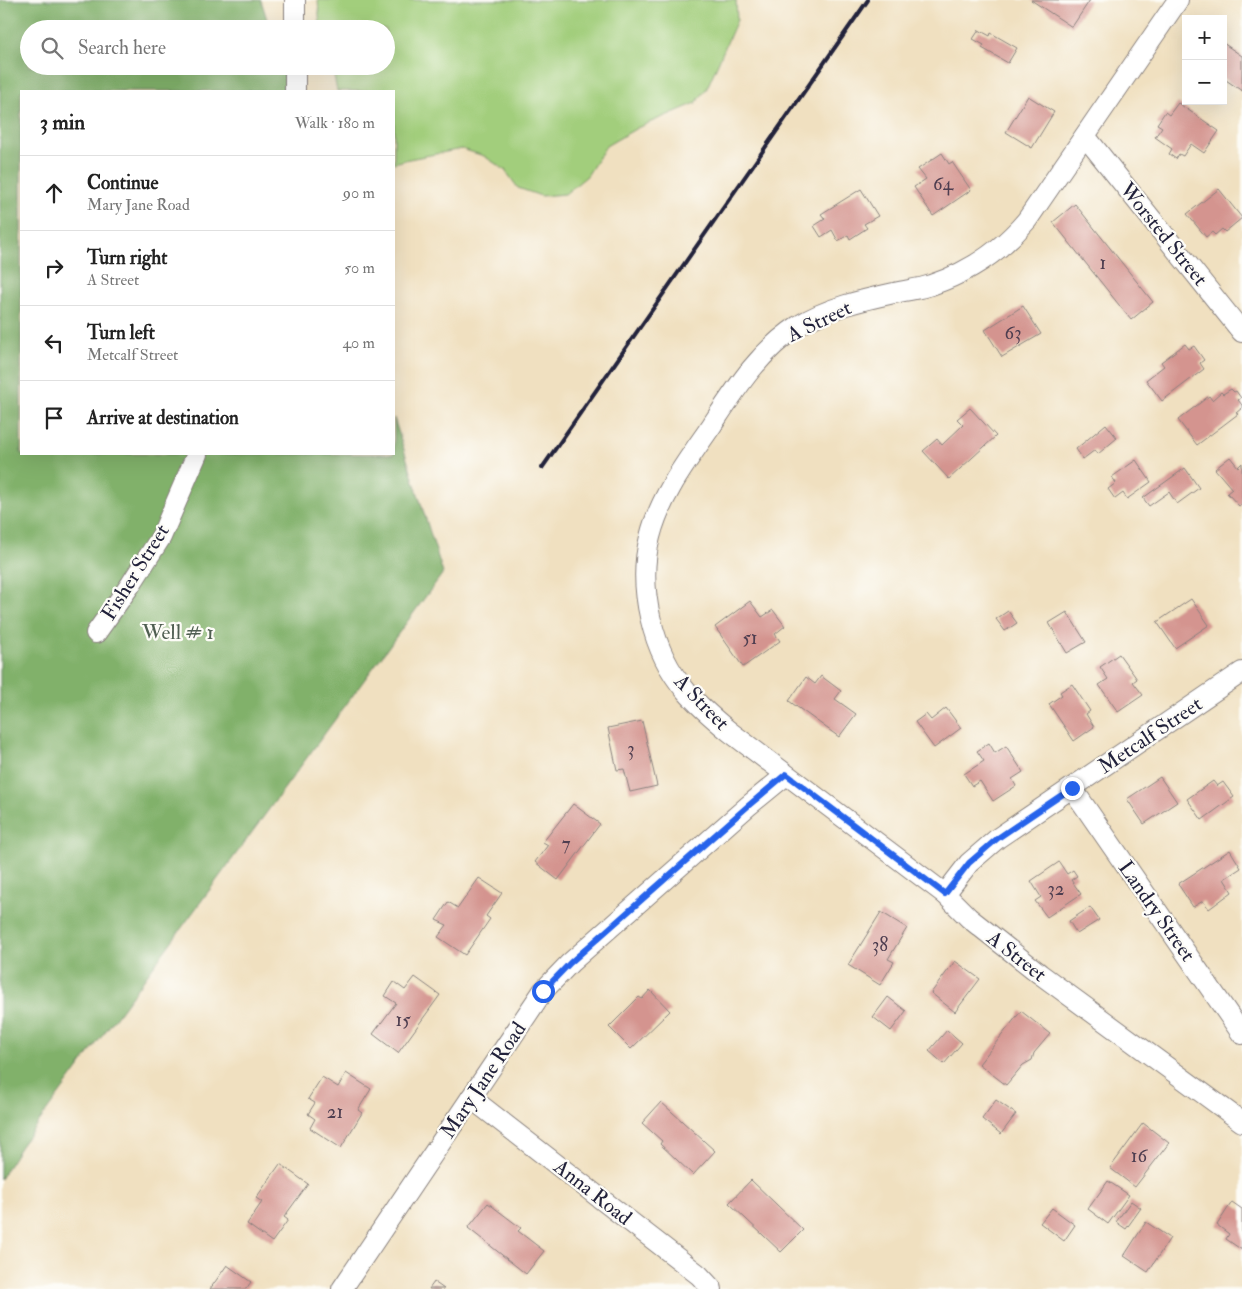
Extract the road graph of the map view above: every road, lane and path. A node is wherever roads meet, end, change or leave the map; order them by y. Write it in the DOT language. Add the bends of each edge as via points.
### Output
graph roads {
  1 [pos="295,0"];
  2 [pos="1178,0"];
  3 [pos="295,20"];
  4 [pos="295,75"];
  5 [pos="295,90"];
  6 [pos="1086,136"];
  7 [pos="1242,332"];
  8 [pos="197,455"];
  9 [pos="96,633"];
  10 [pos="1242,672"];
  11 [pos="786,774"];
  12 [pos="1072,788"];
  13 [pos="945,894"];
  14 [pos="1242,1034"];
  15 [pos="471,1098"];
  16 [pos="1242,1122"];
  17 [pos="342,1289"];
  18 [pos="712,1289"];
  1 -- 3 [label="street"];
  2 -- 6 [label="street, A Street"];
  4 -- 5 [label="street"];
  6 -- 7 [label="street, Worsted Street"];
  6 -- 11 [label="street, A Street" via="1027,220 994,254 931,285 862,300 830,311 800,326 772,346 742,380 663,502 650,537 645,571 647,604 668,665 684,689 707,713"];
  8 -- 9 [label="street, Fisher Street" via="162,537"];
  10 -- 12 [label="street, Metcalf Street"];
  11 -- 13 [label="street, A Street"];
  11 -- 15 [label="street, Mary Jane Road" via="570,963 543,991"];
  12 -- 13 [label="street, Metcalf Street" via="998,838 969,863"];
  12 -- 14 [label="street, Landry Street"];
  13 -- 16 [label="street, A Street" via="969,918 1040,974"];
  15 -- 17 [label="street, Mary Jane Road"];
  15 -- 18 [label="street, Anna Road" via="699,1275"];
}
